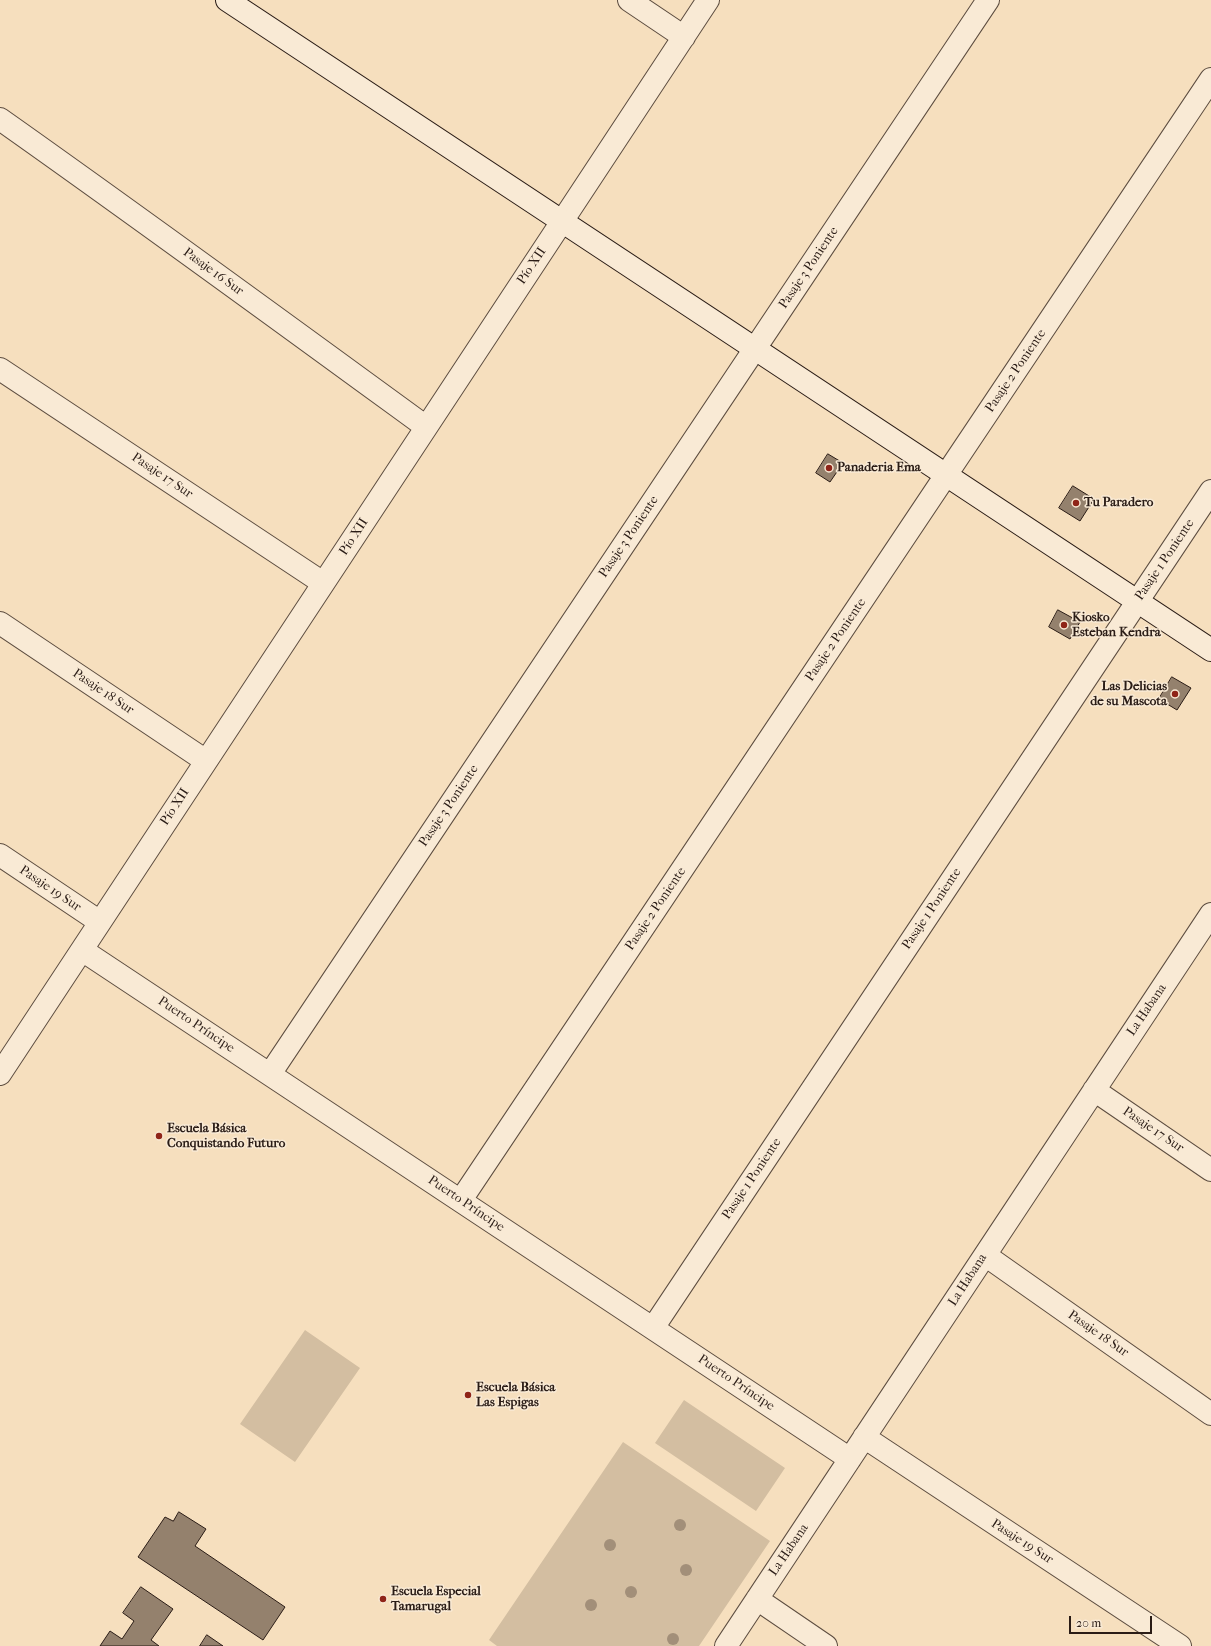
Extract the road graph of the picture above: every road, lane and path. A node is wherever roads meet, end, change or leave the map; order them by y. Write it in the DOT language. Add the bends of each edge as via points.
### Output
graph roads {
  1 [pos="227,0"];
  2 [pos="629,0"];
  3 [pos="708,0"];
  4 [pos="988,0"];
  5 [pos="684,37"];
  6 [pos="1211,79"];
  7 [pos="0,119"];
  8 [pos="562,222"];
  9 [pos="755,349"];
  10 [pos="0,369"];
  11 [pos="426,427"];
  12 [pos="946,476"];
  13 [pos="1211,491"];
  14 [pos="323,583"];
  15 [pos="1137,602"];
  16 [pos="0,623"];
  17 [pos="1211,650"];
  18 [pos="206,761"];
  19 [pos="0,855"];
  20 [pos="1210,917"];
  21 [pos="100,922"];
  22 [pos="82,950"];
  23 [pos="0,1074"];
  24 [pos="270,1074"];
  25 [pos="1094,1090"];
  26 [pos="1211,1170"];
  27 [pos="461,1200"];
  28 [pos="985,1255"];
  29 [pos="653,1328"];
  30 [pos="1211,1414"];
  31 [pos="864,1437"];
  32 [pos="850,1459"];
  33 [pos="757,1599"];
  34 [pos="726,1646"];
  35 [pos="826,1646"];
  36 [pos="1180,1646"];
  1 -- 8 [label="street"];
  2 -- 5 [label="street"];
  3 -- 5 [label="street, Pío XII"];
  4 -- 9 [label="street, Pasaje 3 Poniente"];
  5 -- 8 [label="street, Pío XII"];
  6 -- 12 [label="street, Pasaje 2 Poniente"];
  7 -- 11 [label="street, Pasaje 16 Sur"];
  8 -- 9 [label="street"];
  8 -- 11 [label="street, Pío XII"];
  9 -- 12 [label="street"];
  9 -- 24 [label="street, Pasaje 3 Poniente"];
  10 -- 14 [label="street, Pasaje 17 Sur"];
  11 -- 14 [label="street, Pío XII"];
  12 -- 15 [label="street"];
  12 -- 27 [label="street, Pasaje 2 Poniente"];
  13 -- 15 [label="street, Pasaje 1 Poniente"];
  14 -- 18 [label="street, Pío XII"];
  15 -- 17 [label="street"];
  15 -- 29 [label="street, Pasaje 1 Poniente"];
  16 -- 18 [label="street, Pasaje 18 Sur"];
  18 -- 21 [label="street, Pío XII"];
  19 -- 21 [label="street, Pasaje 19 Sur"];
  20 -- 25 [label="street, La Habana"];
  21 -- 22 [label="street, Pío XII"];
  22 -- 23 [label="street, Pío XII"];
  22 -- 24 [label="street, Puerto Príncipe"];
  24 -- 27 [label="street, Puerto Príncipe"];
  25 -- 26 [label="street, Pasaje 17 Sur"];
  25 -- 28 [label="street, La Habana"];
  27 -- 29 [label="street, Puerto Príncipe"];
  28 -- 30 [label="street, Pasaje 18 Sur"];
  28 -- 31 [label="street, La Habana"];
  29 -- 32 [label="street, Puerto Príncipe"];
  31 -- 32 [label="street, La Habana"];
  31 -- 36 [label="street, Pasaje 19 Sur"];
  32 -- 33 [label="street, La Habana"];
  33 -- 34 [label="street, La Habana"];
  33 -- 35 [label="street"];
}
